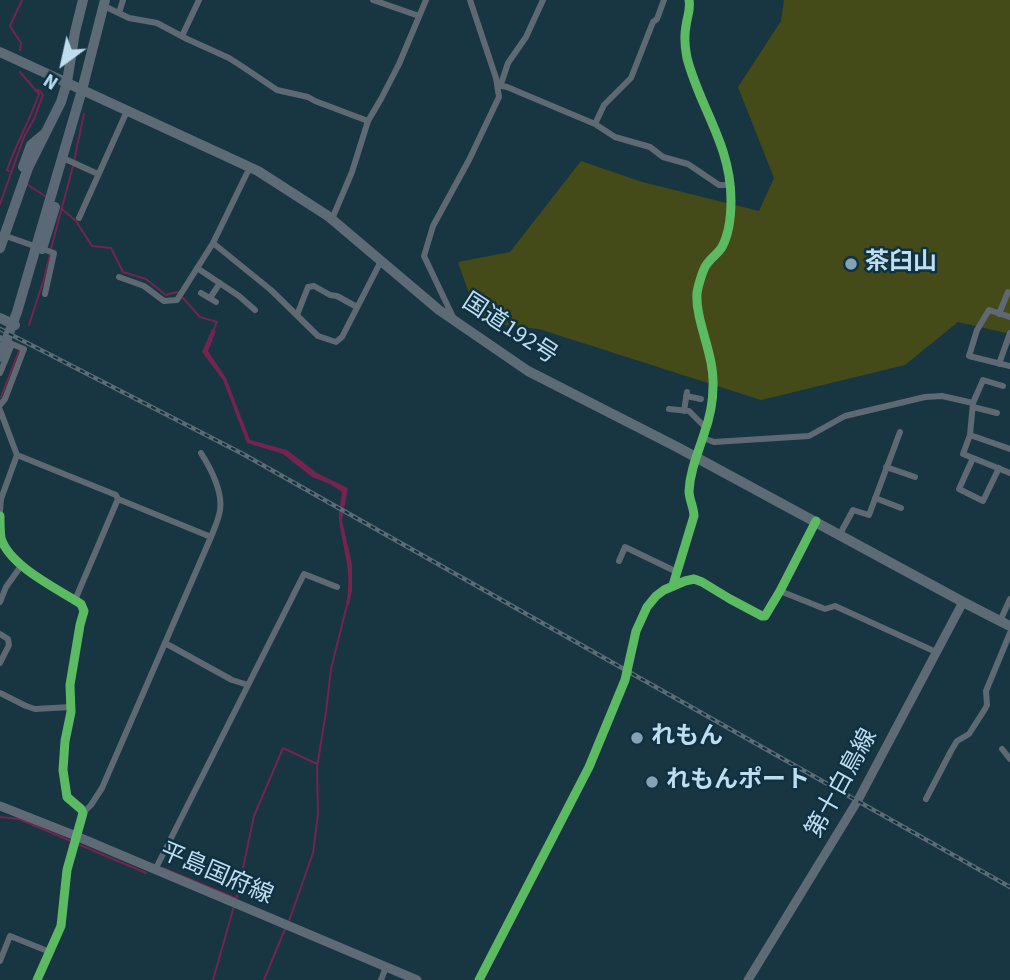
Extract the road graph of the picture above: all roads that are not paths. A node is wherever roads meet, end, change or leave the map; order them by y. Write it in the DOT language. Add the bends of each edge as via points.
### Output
graph roads {
  1 [pos="83,0"];
  2 [pos="123,0"];
  3 [pos="199,0"];
  4 [pos="373,0"];
  5 [pos="426,0"];
  6 [pos="470,0"];
  7 [pos="543,0"];
  8 [pos="664,0"];
  9 [pos="689,0"];
  10 [pos="105,3"];
  11 [pos="119,13"];
  12 [pos="419,16"];
  13 [pos="182,36"];
  14 [pos="0,52"];
  15 [pos="67,82"];
  16 [pos="498,85"];
  17 [pos="82,90"];
  18 [pos="127,111"];
  19 [pos="368,121"];
  20 [pos="594,124"];
  21 [pos="70,161"];
  22 [pos="250,167"];
  23 [pos="98,174"];
  24 [pos="730,185"];
  25 [pos="79,218"];
  26 [pos="332,219"];
  27 [pos="3,231"];
  28 [pos="213,243"];
  29 [pos="46,247"];
  30 [pos="0,248"];
  31 [pos="382,261"];
  32 [pos="197,268"];
  33 [pos="119,276"];
  34 [pos="220,283"];
  35 [pos="1008,292"];
  36 [pos="201,293"];
  37 [pos="45,294"];
  38 [pos="357,307"];
  39 [pos="255,310"];
  40 [pos="999,314"];
  41 [pos="298,315"];
  42 [pos="1010,317"];
  43 [pos="0,318"];
  44 [pos="456,321"];
  45 [pos="1010,333"];
  46 [pos="0,338"];
  47 [pos="12,344"];
  48 [pos="0,356"];
  49 [pos="999,364"];
  50 [pos="1010,366"];
  51 [pos="0,373"];
  52 [pos="1003,386"];
  53 [pos="701,399"];
  54 [pos="973,405"];
  55 [pos="0,408"];
  56 [pos="669,409"];
  57 [pos="684,411"];
  58 [pos="997,413"];
  59 [pos="706,428"];
  60 [pos="900,432"];
  61 [pos="970,435"];
  62 [pos="703,438"];
  63 [pos="1010,449"];
  64 [pos="201,453"];
  65 [pos="17,455"];
  66 [pos="696,457"];
  67 [pos="973,458"];
  68 [pos="886,467"];
  69 [pos="999,468"];
  70 [pos="1010,473"];
  71 [pos="915,477"];
  72 [pos="875,498"];
  73 [pos="118,499"];
  74 [pos="0,502"];
  75 [pos="901,508"];
  76 [pos="0,514"];
  77 [pos="816,522"];
  78 [pos="840,534"];
  79 [pos="211,537"];
  80 [pos="4,546"];
  81 [pos="619,561"];
  82 [pos="20,566"];
  83 [pos="677,572"];
  84 [pos="673,585"];
  85 [pos="337,587"];
  86 [pos="780,591"];
  87 [pos="1,597"];
  88 [pos="1010,599"];
  89 [pos="75,600"];
  90 [pos="962,602"];
  91 [pos="1005,623"];
  92 [pos="0,634"];
  93 [pos="1010,634"];
  94 [pos="164,643"];
  95 [pos="936,652"];
  96 [pos="0,663"];
  97 [pos="248,685"];
  98 [pos="0,693"];
  99 [pos="71,707"];
  100 [pos="1002,749"];
  101 [pos="1010,759"];
  102 [pos="926,799"];
  103 [pos="0,806"];
  104 [pos="83,813"];
  105 [pos="75,840"];
  106 [pos="155,870"];
  107 [pos="50,951"];
  108 [pos="0,961"];
  109 [pos="386,967"];
  110 [pos="37,980"];
  111 [pos="381,980"];
  112 [pos="417,980"];
  113 [pos="479,980"];
  114 [pos="748,980"];
  1 -- 15 [label="highway"];
  2 -- 11 [label="street"];
  3 -- 13 [label="street"];
  4 -- 12 [label="street"];
  5 -- 12 [label="street"];
  6 -- 16 [label="street"];
  7 -- 16 [label="street"];
  8 -- 20 [label="street" via="631,78 604,105"];
  9 -- 24 [label="street" via="687,56 721,142"];
  10 -- 11 [label="street"];
  10 -- 17 [label="highway"];
  11 -- 13 [label="street" via="158,23"];
  12 -- 19 [label="street"];
  13 -- 19 [label="street" via="229,58 276,90 309,97"];
  14 -- 15 [label="highway, 国道192号"];
  15 -- 17 [label="highway, 国道192号"];
  15 -- 27 [label="main road"];
  16 -- 20 [label="street"];
  16 -- 44 [label="street" via="499,97 433,226 424,256"];
  17 -- 18 [label="highway, 国道192号"];
  17 -- 21 [label="main road"];
  18 -- 22 [label="highway, 国道192号"];
  18 -- 23 [label="street"];
  19 -- 26 [label="street"];
  20 -- 24 [label="street" via="615,137 688,164 719,185"];
  21 -- 23 [label="street"];
  21 -- 29 [label="main road"];
  22 -- 26 [label="highway, 国道192号"];
  22 -- 28 [label="street"];
  23 -- 25 [label="street"];
  24 -- 59 [label="street" via="724,244 705,267 697,292 713,374"];
  26 -- 31 [label="highway, 国道192号"];
  27 -- 29 [label="street"];
  27 -- 30 [label="main road"];
  28 -- 32 [label="street"];
  28 -- 41 [label="street"];
  29 -- 37 [label="street" via="54,253"];
  29 -- 43 [label="main road" via="19,323 15,326"];
  29 -- 48 [label="main road"];
  31 -- 38 [label="street"];
  31 -- 44 [label="highway, 国道192号"];
  32 -- 33 [label="street" via="180,296 164,301"];
  32 -- 34 [label="street"];
  34 -- 36 [label="street" via="213,300"];
  34 -- 39 [label="street"];
  35 -- 40 [label="street"];
  38 -- 41 [label="street" via="314,286 308,287"];
  38 -- 41 [label="street" via="336,342 318,336"];
  40 -- 42 [label="street"];
  40 -- 49 [label="street" via="989,310 969,356"];
  44 -- 66 [label="highway, 国道192号" via="528,371"];
  45 -- 49 [label="street"];
  46 -- 47 [label="street"];
  47 -- 51 [label="street"];
  47 -- 55 [label="street" via="24,349"];
  49 -- 50 [label="street"];
  52 -- 54 [label="street" via="983,380"];
  53 -- 57 [label="street" via="687,394"];
  54 -- 58 [label="street"];
  54 -- 61 [label="street"];
  54 -- 62 [label="street" via="942,396 926,397 845,416 809,436 714,442"];
  55 -- 65 [label="street"];
  56 -- 57 [label="street"];
  57 -- 59 [label="street"];
  59 -- 62 [label="street"];
  60 -- 68 [label="street"];
  61 -- 63 [label="street"];
  61 -- 67 [label="street" via="963,454"];
  62 -- 66 [label="street"];
  64 -- 79 [label="street" via="219,492 221,509"];
  65 -- 73 [label="street"];
  65 -- 74 [label="street"];
  66 -- 77 [label="highway, 国道192号"];
  66 -- 83 [label="street" via="688,493 694,516"];
  67 -- 69 [label="street"];
  67 -- 69 [label="street" via="959,489 983,500"];
  68 -- 71 [label="street"];
  68 -- 72 [label="street"];
  69 -- 70 [label="street"];
  72 -- 75 [label="street"];
  72 -- 78 [label="street" via="869,515 853,510"];
  73 -- 79 [label="street"];
  73 -- 89 [label="street"];
  74 -- 76 [label="street"];
  76 -- 80 [label="street"];
  77 -- 78 [label="highway, 国道192号"];
  77 -- 86 [label="street"];
  78 -- 90 [label="highway, 国道192号"];
  79 -- 94 [label="street"];
  80 -- 82 [label="street"];
  81 -- 83 [label="street" via="625,547"];
  82 -- 87 [label="street"];
  82 -- 89 [label="street"];
  83 -- 84 [label="street"];
  84 -- 86 [label="street" via="694,579 762,616"];
  84 -- 113 [label="street" via="647,607 636,631 625,680 589,767"];
  85 -- 97 [label="street" via="304,574"];
  86 -- 95 [label="street" via="825,609 835,606"];
  88 -- 91 [label="street"];
  89 -- 99 [label="street" via="84,611 70,685"];
  90 -- 91 [label="highway, 国道192号"];
  90 -- 95 [label="main road, 第十白鳥線"];
  92 -- 96 [label="street" via="9,645"];
  93 -- 102 [label="street" via="986,691 985,709 969,734 957,741"];
  94 -- 97 [label="street"];
  94 -- 104 [label="street" via="102,788"];
  95 -- 114 [label="main road, 第十白鳥線" via="856,803"];
  97 -- 106 [label="street"];
  98 -- 99 [label="street" via="35,709"];
  99 -- 104 [label="street" via="64,785 67,797"];
  100 -- 101 [label="street"];
  103 -- 105 [label="main road, 平島国府線"];
  104 -- 105 [label="street"];
  105 -- 106 [label="main road, 平島国府線"];
  105 -- 107 [label="street" via="61,926"];
  106 -- 109 [label="main road, 平島国府線"];
  107 -- 108 [label="street" via="10,936"];
  107 -- 110 [label="street"];
  109 -- 111 [label="street"];
  109 -- 112 [label="main road, 平島国府線"];
}
